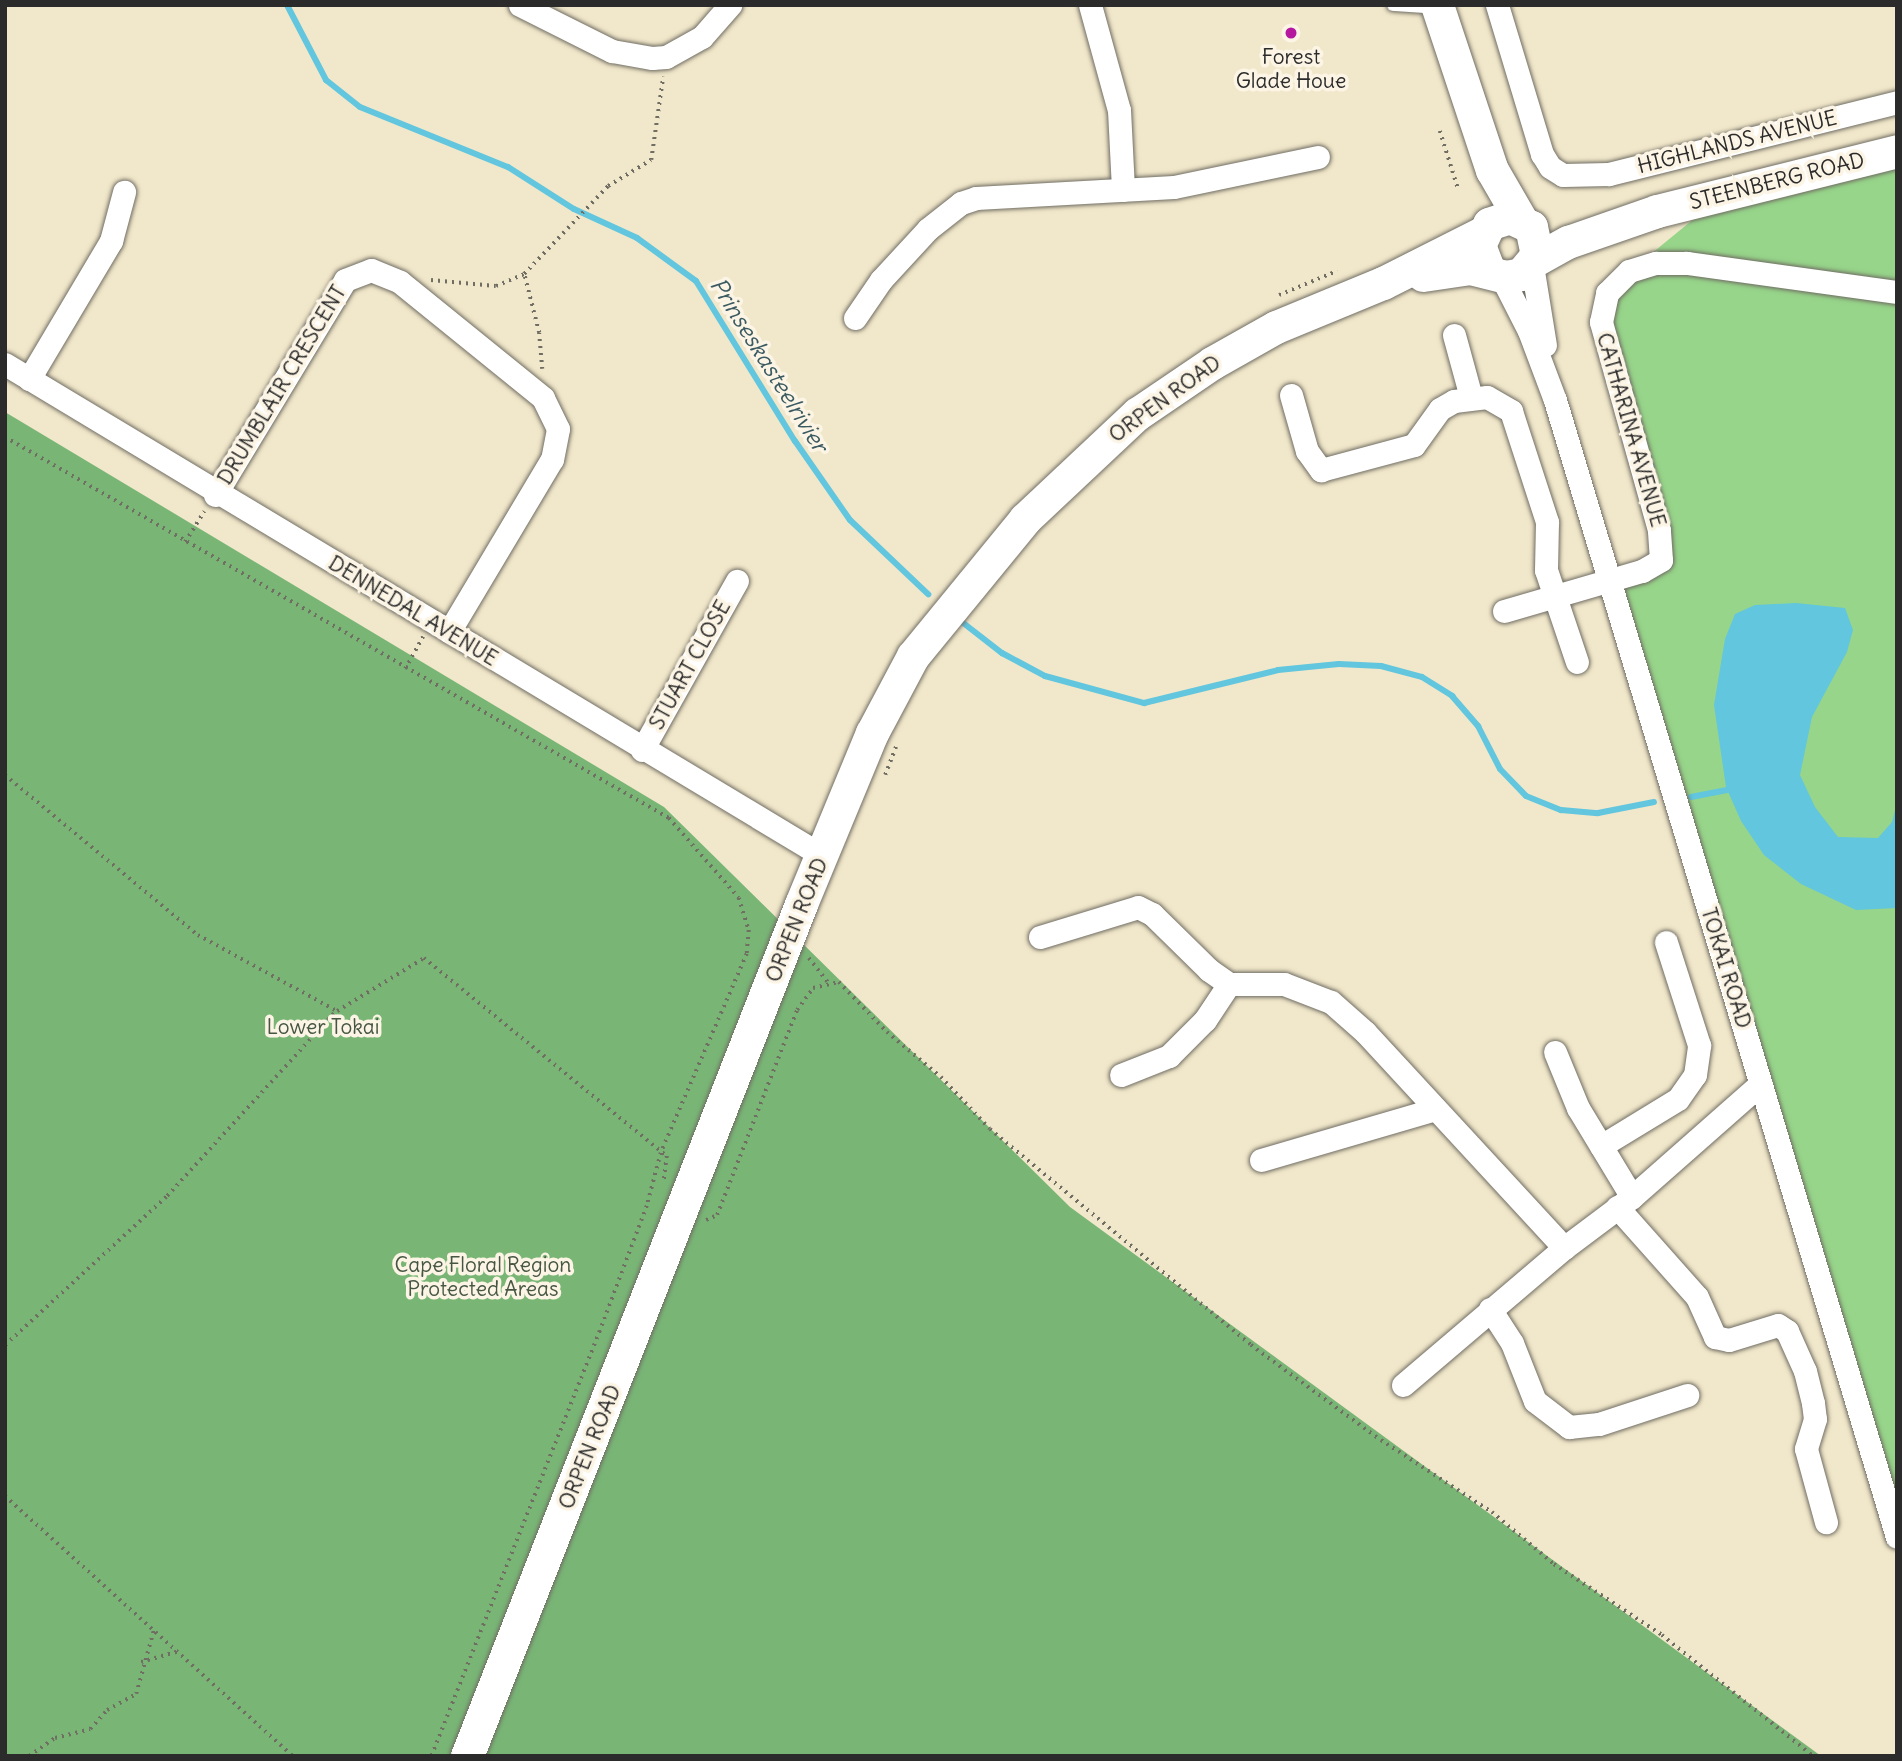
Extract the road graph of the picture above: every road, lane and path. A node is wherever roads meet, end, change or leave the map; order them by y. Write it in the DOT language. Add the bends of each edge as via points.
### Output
graph roads {
  1 [pos="520,5"];
  2 [pos="730,5"];
  3 [pos="1090,5"];
  4 [pos="1393,5"];
  5 [pos="1497,5"];
  6 [pos="1438,7"];
  7 [pos="666,57"];
  8 [pos="1464,92"];
  9 [pos="1897,102"];
  10 [pos="1440,131"];
  11 [pos="1897,151"];
  12 [pos="1318,157"];
  13 [pos="1458,188"];
  14 [pos="1124,190"];
  15 [pos="124,192"];
  16 [pos="1657,211"];
  17 [pos="1523,222"];
  18 [pos="1483,231"];
  19 [pos="1534,263"];
  20 [pos="1495,272"];
  21 [pos="524,274"];
  22 [pos="427,280"];
  23 [pos="1383,283"];
  24 [pos="1897,292"];
  25 [pos="855,318"];
  26 [pos="1454,335"];
  27 [pos="5,364"];
  28 [pos="29,379"];
  29 [pos="1291,396"];
  30 [pos="1471,397"];
  31 [pos="543,398"];
  32 [pos="1555,400"];
  33 [pos="5,438"];
  34 [pos="215,495"];
  35 [pos="185,542"];
  36 [pos="737,581"];
  37 [pos="1609,582"];
  38 [pos="1558,596"];
  39 [pos="1504,611"];
  40 [pos="440,627"];
  41 [pos="1577,662"];
  42 [pos="405,669"];
  43 [pos="642,750"];
  44 [pos="5,775"];
  45 [pos="823,856"];
  46 [pos="1040,937"];
  47 [pos="1666,942"];
  48 [pos="809,958"];
  49 [pos="828,982"];
  50 [pos="1229,984"];
  51 [pos="337,1010"];
  52 [pos="1555,1052"];
  53 [pos="1121,1074"];
  54 [pos="1760,1084"];
  55 [pos="1435,1109"];
  56 [pos="1601,1146"];
  57 [pos="661,1153"];
  58 [pos="1261,1160"];
  59 [pos="668,1185"];
  60 [pos="1624,1202"];
  61 [pos="701,1219"];
  62 [pos="1564,1248"];
  63 [pos="1490,1308"];
  64 [pos="5,1345"];
  65 [pos="1403,1385"];
  66 [pos="1687,1395"];
  67 [pos="5,1496"];
  68 [pos="1826,1522"];
  69 [pos="1897,1537"];
  70 [pos="154,1629"];
  71 [pos="179,1651"];
  72 [pos="141,1662"];
  73 [pos="29,1756"];
  74 [pos="293,1756"];
  75 [pos="432,1756"];
  76 [pos="467,1756"];
  77 [pos="1813,1756"];
  1 -- 7 [label="street" via="612,51 633,58"];
  2 -- 7 [label="street" via="702,37"];
  3 -- 14 [label="street" via="1119,110"];
  4 -- 6 [label="lane"];
  5 -- 9 [label="street, HIGHLANDS AVENUE" via="1542,154 1556,172 1576,177 1609,174"];
  6 -- 8 [label="main road"];
  7 -- 21 [label="path" via="651,160 608,186"];
  8 -- 17 [label="main road" via="1495,177"];
  8 -- 18 [label="main road"];
  10 -- 13 [label="path"];
  11 -- 16 [label="main road, STEENBERG ROAD"];
  12 -- 14 [label="street" via="1174,187"];
  14 -- 25 [label="street" via="997,193 961,203 928,229 881,280"];
  15 -- 28 [label="street" via="111,241"];
  16 -- 17 [label="main road, STEENBERG ROAD"];
  16 -- 19 [label="main road, STEENBERG ROAD" via="1568,242"];
  17 -- 18 [label="main road" via="1504,218"];
  17 -- 19 [label="main road" via="1536,238"];
  18 -- 20 [label="main road" via="1479,252"];
  18 -- 23 [label="main road, ORPEN ROAD"];
  19 -- 20 [label="main road" via="1521,274"];
  19 -- 32 [label="street, TOKAI ROAD"];
  20 -- 23 [label="main road, ORPEN ROAD" via="1461,268"];
  20 -- 32 [label="street, TOKAI ROAD" via="1525,322"];
  21 -- 22 [label="path" via="496,286"];
  21 -- 31 [label="path" via="540,333"];
  23 -- 45 [label="main road, ORPEN ROAD" via="1276,327 1187,379 1117,430 1025,519 913,656 872,733"];
  24 -- 37 [label="street, CATHARINA AVENUE" via="1687,263 1640,266 1618,281 1601,308 1603,341 1663,550 1657,565"];
  26 -- 30 [label="street"];
  27 -- 28 [label="street, DENNEDAL AVENUE"];
  28 -- 34 [label="street, DENNEDAL AVENUE"];
  29 -- 30 [label="street" via="1312,462 1327,470 1414,445 1440,409"];
  30 -- 38 [label="street" via="1496,400 1516,418 1547,522 1546,570"];
  31 -- 34 [label="street, DRUMBLAIR CRESCENT" via="400,282 371,270 355,274 335,293"];
  31 -- 40 [label="street, DRUMBLAIR CRESCENT" via="558,429 552,459"];
  32 -- 37 [label="street, TOKAI ROAD"];
  33 -- 35 [label="path"];
  34 -- 35 [label="path"];
  34 -- 40 [label="street, DENNEDAL AVENUE"];
  35 -- 42 [label="path"];
  36 -- 43 [label="street, STUART CLOSE"];
  37 -- 38 [label="street, CATHARINA AVENUE"];
  37 -- 54 [label="street, TOKAI ROAD"];
  38 -- 39 [label="street, CATHARINA AVENUE"];
  38 -- 41 [label="street"];
  40 -- 42 [label="path"];
  40 -- 43 [label="street, DENNEDAL AVENUE"];
  42 -- 57 [label="path" via="669,818 739,898 749,930 747,954"];
  43 -- 45 [label="street, DENNEDAL AVENUE"];
  44 -- 51 [label="path" via="198,935"];
  45 -- 76 [label="main road, ORPEN ROAD"];
  46 -- 50 [label="street" via="1138,907 1152,914"];
  47 -- 56 [label="street" via="1699,1045 1695,1075 1678,1099"];
  48 -- 49 [label="path"];
  49 -- 61 [label="path" via="806,996 797,1010 717,1215 708,1221"];
  49 -- 77 [label="path" via="839,982 887,1032 941,1077 989,1129 1251,1345 1381,1440 1492,1512 1554,1564 1661,1635"];
  50 -- 53 [label="street" via="1205,1020 1169,1056"];
  50 -- 55 [label="street" via="1284,984 1331,1002 1366,1031"];
  51 -- 57 [label="path" via="424,958"];
  51 -- 64 [label="path" via="167,1196"];
  52 -- 56 [label="street" via="1578,1108"];
  54 -- 60 [label="street"];
  54 -- 69 [label="street, TOKAI ROAD"];
  55 -- 58 [label="street"];
  55 -- 62 [label="street"];
  56 -- 60 [label="street"];
  57 -- 59 [label="path" via="668,1159 662,1177"];
  57 -- 75 [label="path" via="647,1206 600,1331"];
  60 -- 62 [label="street"];
  60 -- 68 [label="street" via="1697,1297 1715,1337 1729,1340 1778,1325 1787,1331 1805,1371 1812,1404 1815,1419 1806,1449"];
  62 -- 63 [label="street"];
  63 -- 65 [label="street"];
  63 -- 66 [label="street" via="1512,1343 1535,1401 1569,1427 1599,1424"];
  67 -- 70 [label="path"];
  70 -- 71 [label="path"];
  70 -- 72 [label="path"];
  71 -- 72 [label="path"];
  71 -- 74 [label="path"];
  72 -- 73 [label="path" via="136,1693 107,1710 90,1729 55,1738"];
}
